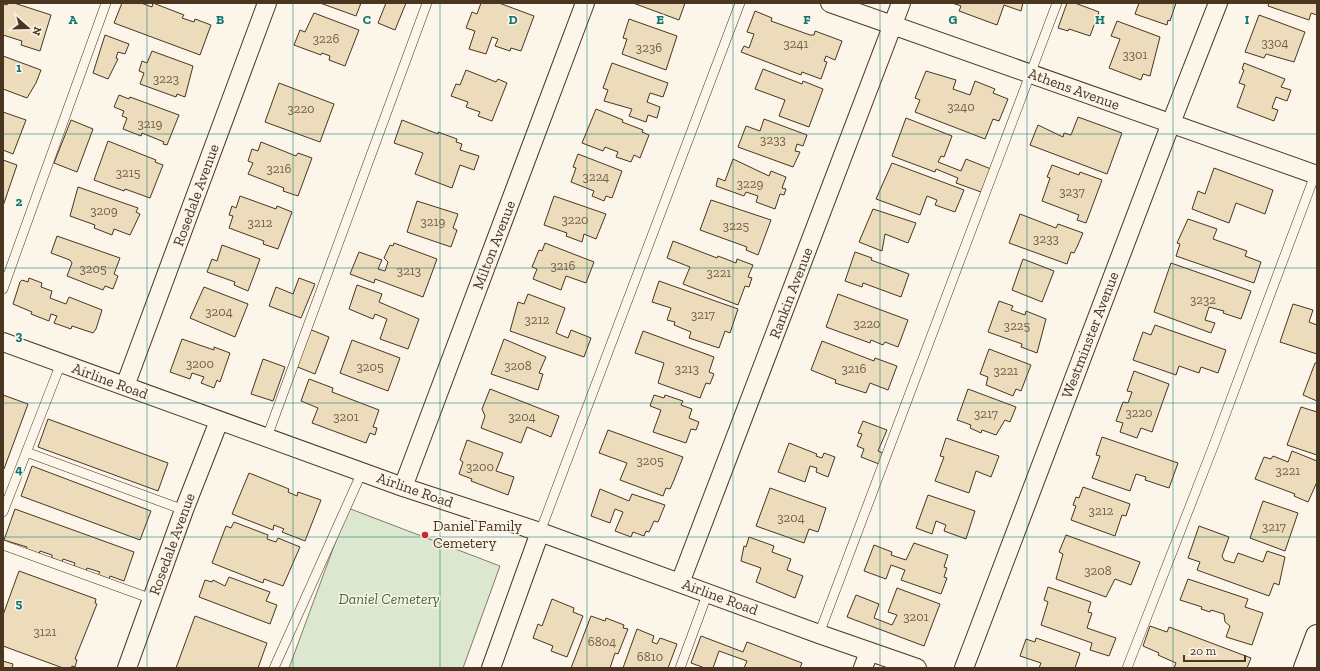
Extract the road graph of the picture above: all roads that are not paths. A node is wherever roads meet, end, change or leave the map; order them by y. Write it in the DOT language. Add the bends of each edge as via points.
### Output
graph roads {
  1 [pos="106,3"];
  2 [pos="267,3"];
  3 [pos="427,3"];
  4 [pos="584,3"];
  5 [pos="740,3"];
  6 [pos="830,3"];
  7 [pos="902,3"];
  8 [pos="1057,3"];
  9 [pos="1218,3"];
  10 [pos="893,25"];
  11 [pos="1030,73"];
  12 [pos="1171,123"];
  13 [pos="1316,173"];
  14 [pos="3,289"];
  15 [pos="3,342"];
  16 [pos="61,363"];
  17 [pos="125,386"];
  18 [pos="219,421"];
  19 [pos="267,437"];
  20 [pos="26,452"];
  21 [pos="362,472"];
  22 [pos="403,487"];
  23 [pos="184,510"];
  24 [pos="3,512"];
  25 [pos="540,532"];
  26 [pos="3,545"];
  27 [pos="680,583"];
  28 [pos="708,592"];
  29 [pos="152,599"];
  30 [pos="819,634"];
  31 [pos="1317,636"];
  32 [pos="866,660"];
  33 [pos="127,668"];
  34 [pos="274,668"];
  35 [pos="490,668"];
  36 [pos="680,668"];
  37 [pos="917,668"];
  38 [pos="964,668"];
  39 [pos="1127,668"];
  40 [pos="1305,668"];
  1 -- 14 [label="lane"];
  2 -- 17 [label="street, Rosedale Avenue"];
  3 -- 19 [label="lane"];
  4 -- 22 [label="street, Milton Avenue"];
  5 -- 25 [label="lane"];
  6 -- 10 [label="street, Athens Avenue"];
  7 -- 10 [label="street, Rankin Avenue"];
  8 -- 11 [label="lane"];
  9 -- 12 [label="street, Westminster Avenue"];
  10 -- 11 [label="street, Athens Avenue"];
  10 -- 27 [label="street, Rankin Avenue"];
  11 -- 12 [label="street, Athens Avenue"];
  11 -- 30 [label="lane"];
  12 -- 13 [label="street, Athens Avenue"];
  12 -- 38 [label="street, Westminster Avenue"];
  13 -- 39 [label="lane"];
  15 -- 16 [label="street, Airline Road"];
  16 -- 17 [label="street, Airline Road"];
  16 -- 20 [label="lane"];
  17 -- 18 [label="street, Airline Road"];
  18 -- 19 [label="street, Airline Road"];
  18 -- 23 [label="street, Rosedale Avenue"];
  19 -- 21 [label="street, Airline Road"];
  20 -- 23 [label="lane"];
  20 -- 24 [label="lane"];
  21 -- 22 [label="street, Airline Road"];
  21 -- 34 [label="lane"];
  22 -- 25 [label="street, Airline Road"];
  23 -- 29 [label="street, Rosedale Avenue"];
  25 -- 27 [label="street, Airline Road"];
  25 -- 35 [label="street"];
  26 -- 29 [label="lane"];
  27 -- 28 [label="street, Airline Road"];
  28 -- 30 [label="street, Airline Road"];
  28 -- 36 [label="lane"];
  29 -- 33 [label="street, Rosedale Avenue"];
  30 -- 32 [label="street, Airline Road"];
  31 -- 40 [label="main road"];
  32 -- 37 [label="street, Airline Road"];
}
